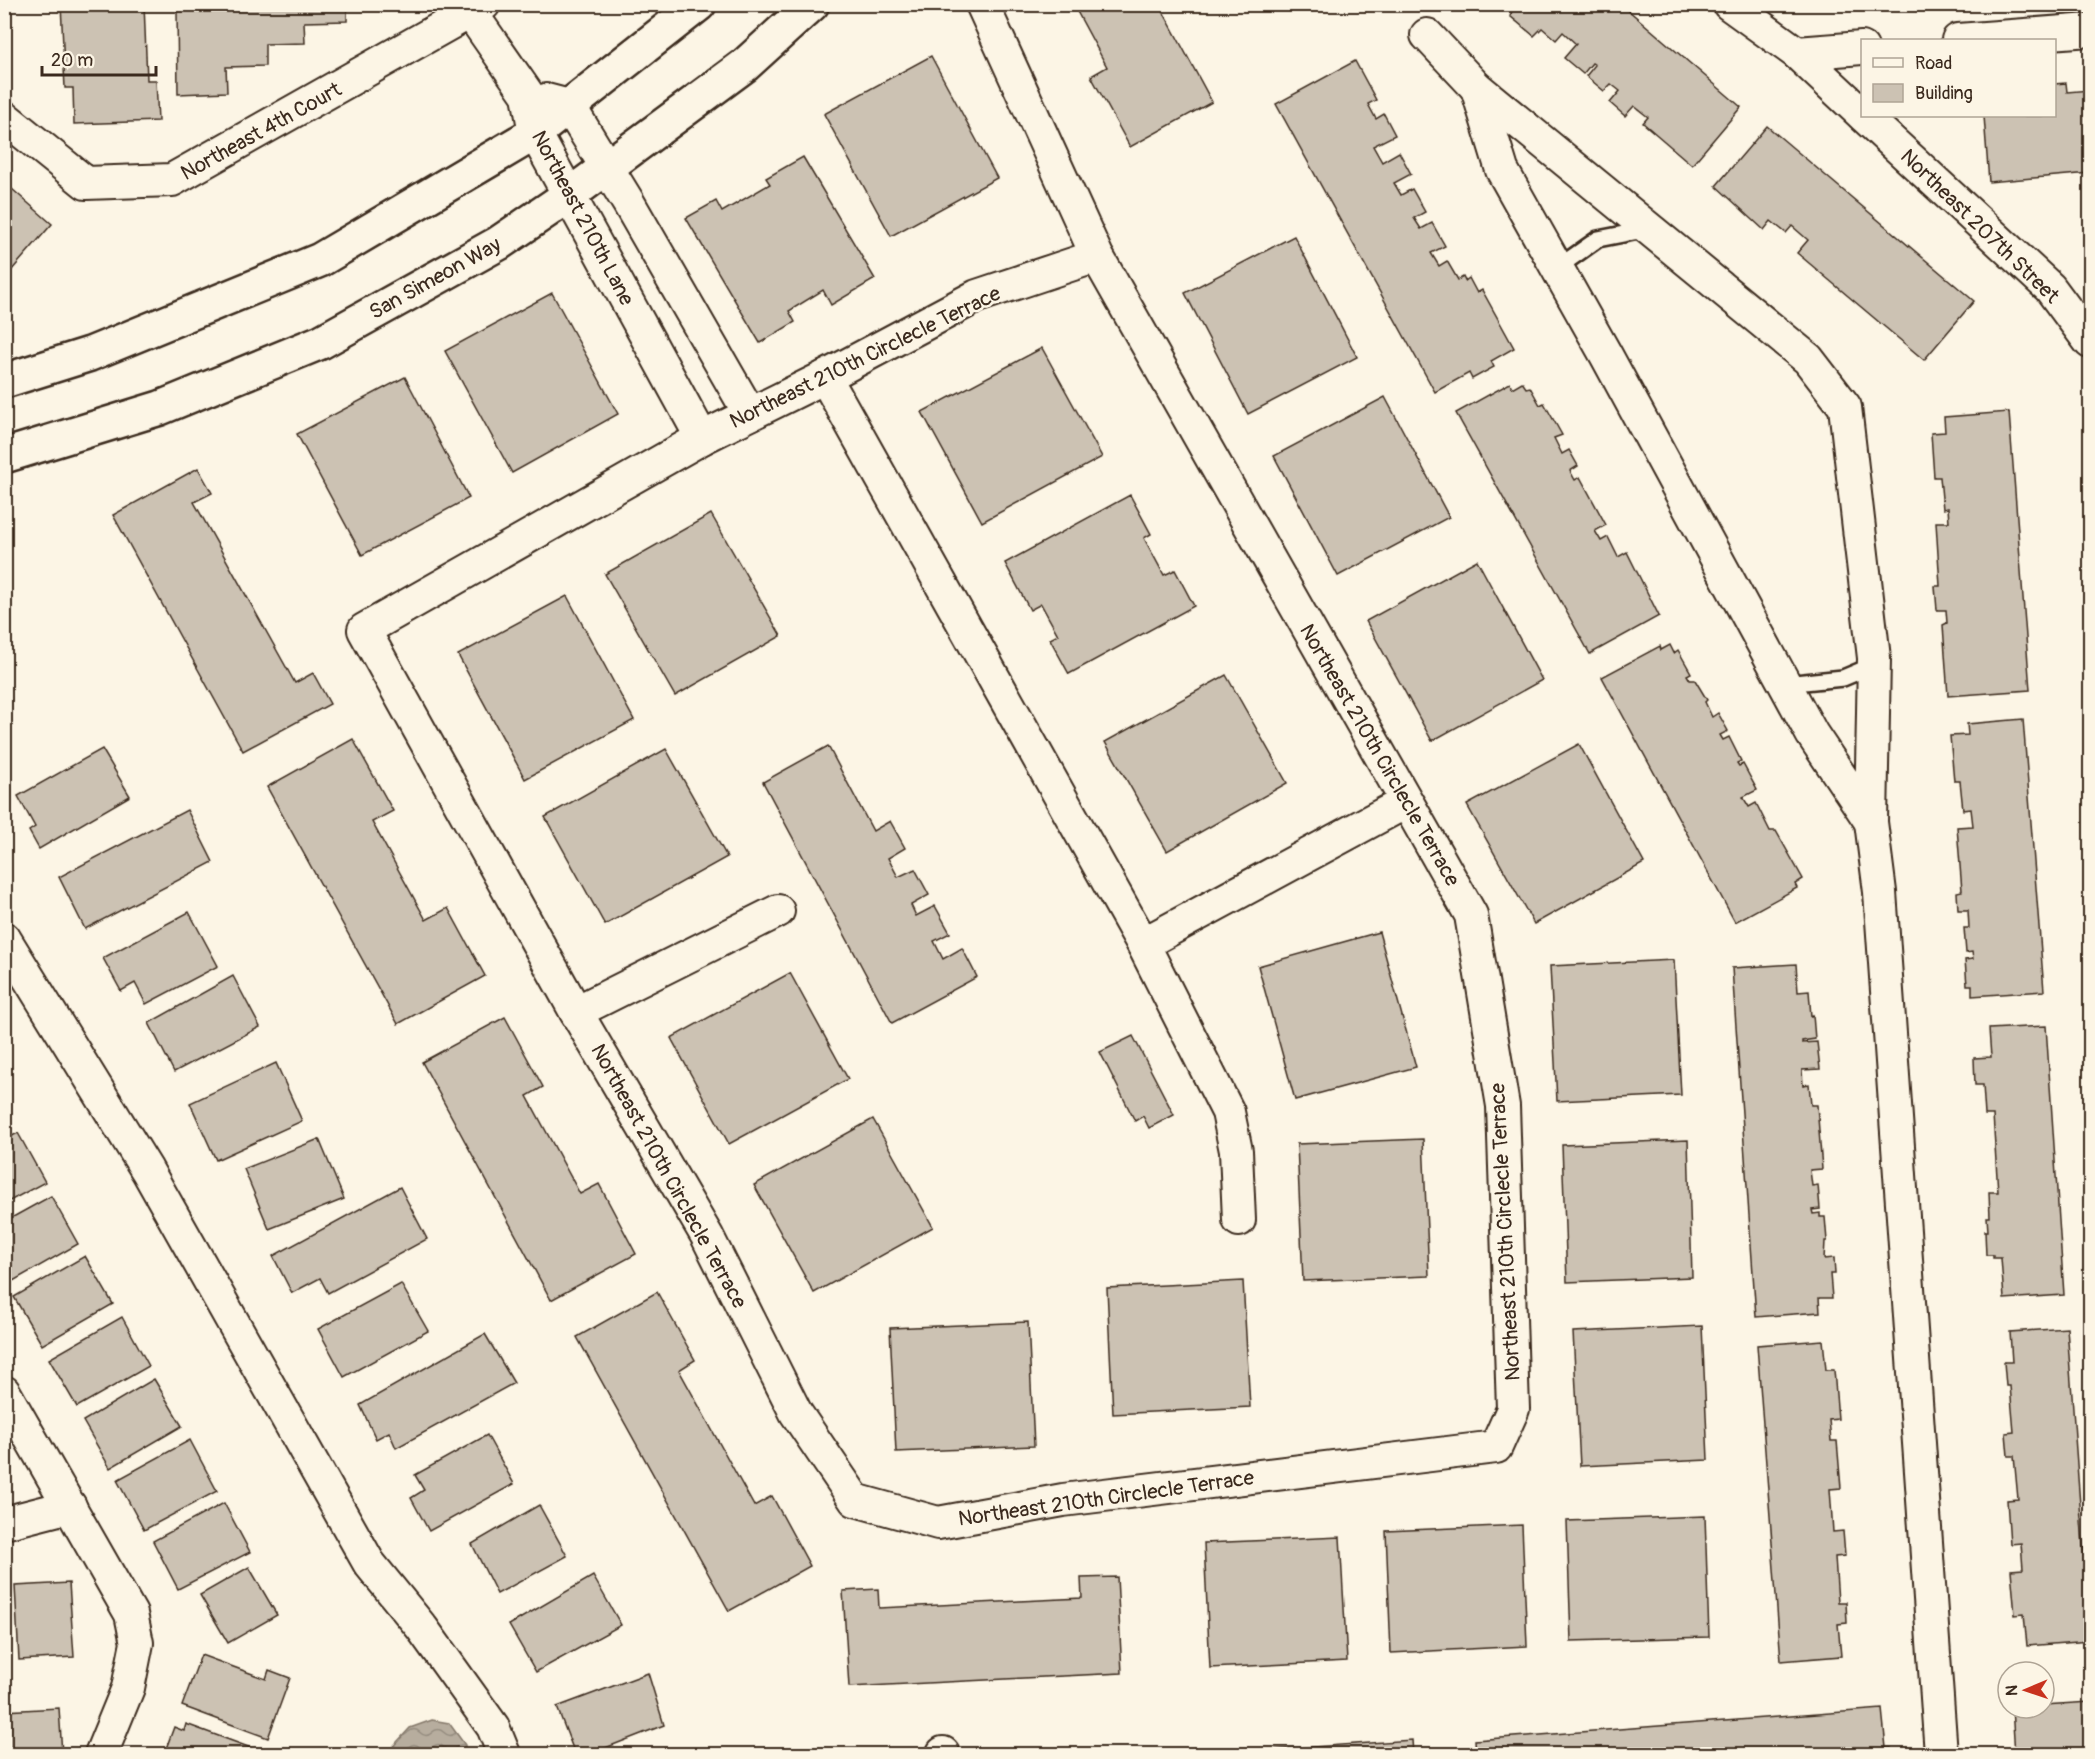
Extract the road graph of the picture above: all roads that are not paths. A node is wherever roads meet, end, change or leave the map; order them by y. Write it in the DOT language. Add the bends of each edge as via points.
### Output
graph roads {
  1 [pos="699,4"];
  2 [pos="812,4"];
  3 [pos="982,4"];
  4 [pos="1729,4"];
  5 [pos="478,9"];
  6 [pos="2091,30"];
  7 [pos="1427,35"];
  8 [pos="1971,39"];
  9 [pos="1861,48"];
  10 [pos="1797,53"];
  11 [pos="1477,88"];
  12 [pos="528,94"];
  13 [pos="569,106"];
  14 [pos="1861,113"];
  15 [pos="4,117"];
  16 [pos="1865,117"];
  17 [pos="535,133"];
  18 [pos="607,167"];
  19 [pos="568,196"];
  20 [pos="1649,229"];
  21 [pos="1097,256"];
  22 [pos="1557,268"];
  23 [pos="2091,342"];
  24 [pos="825,377"];
  25 [pos="4,381"];
  26 [pos="750,414"];
  27 [pos="702,438"];
  28 [pos="4,456"];
  29 [pos="1874,665"];
  30 [pos="1785,684"];
  31 [pos="1406,802"];
  32 [pos="1871,822"];
  33 [pos="778,911"];
  34 [pos="4,938"];
  35 [pos="1143,944"];
  36 [pos="576,1012"];
  37 [pos="1239,1220"];
  38 [pos="4,1392"];
  39 [pos="70,1506"];
  40 [pos="4,1523"];
  41 [pos="101,1755"];
  42 [pos="504,1755"];
  43 [pos="1941,1755"];
  1 -- 13 [label="street"];
  2 -- 18 [label="street, San Simeon Way" via="744,65"];
  3 -- 21 [label="street"];
  4 -- 10 [label="street, Northeast 207th Street"];
  5 -- 12 [label="street"];
  5 -- 15 [label="street, Northeast 4th Court" via="172,180 86,183"];
  6 -- 8 [label="street"];
  7 -- 11 [label="street"];
  9 -- 10 [label="street"];
  10 -- 14 [label="street, Northeast 207th Street"];
  11 -- 20 [label="street"];
  11 -- 22 [label="street" via="1502,171"];
  12 -- 13 [label="street, Northeast 210th Lane"];
  12 -- 17 [label="street, Northeast 210th Lane"];
  13 -- 17 [label="street"];
  13 -- 18 [label="street, Northeast 210th Lane"];
  16 -- 23 [label="street, Northeast 207th Street" via="2050,288"];
  17 -- 19 [label="street, Northeast 210th Lane"];
  17 -- 25 [label="street" via="320,260 90,354"];
  18 -- 19 [label="street, San Simeon Way"];
  18 -- 26 [label="street, Northeast 210th Lane"];
  19 -- 27 [label="street, Northeast 210th Lane"];
  19 -- 28 [label="street, San Simeon Way" via="499,243 321,342 159,408"];
  20 -- 22 [label="lane" via="1598,239"];
  20 -- 29 [label="street" via="1808,359 1845,407"];
  21 -- 24 [label="street, Northeast 210th Circlecle Terrace" via="977,296"];
  21 -- 31 [label="street, Northeast 210th Circlecle Terrace"];
  22 -- 30 [label="street"];
  24 -- 26 [label="street, Northeast 210th Circlecle Terrace"];
  24 -- 35 [label="street"];
  26 -- 27 [label="street, Northeast 210th Circlecle Terrace"];
  27 -- 36 [label="street, Northeast 210th Circlecle Terrace" via="364,630"];
  29 -- 30 [label="lane" via="1843,678"];
  29 -- 32 [label="street"];
  30 -- 32 [label="street" via="1812,734"];
  31 -- 35 [label="street"];
  31 -- 36 [label="street, Northeast 210th Circlecle Terrace" via="1471,915 1503,1106 1513,1409 1496,1447 1063,1500 938,1523 855,1500 796,1413 707,1236"];
  32 -- 43 [label="street" via="1880,892"];
  33 -- 36 [label="street"];
  34 -- 42 [label="street" via="147,1170 369,1563 422,1628 493,1727"];
  35 -- 37 [label="street" via="1228,1112 1236,1151"];
  38 -- 39 [label="street"];
  39 -- 40 [label="street"];
  39 -- 41 [label="street" via="131,1614 137,1643 128,1688"];
}
